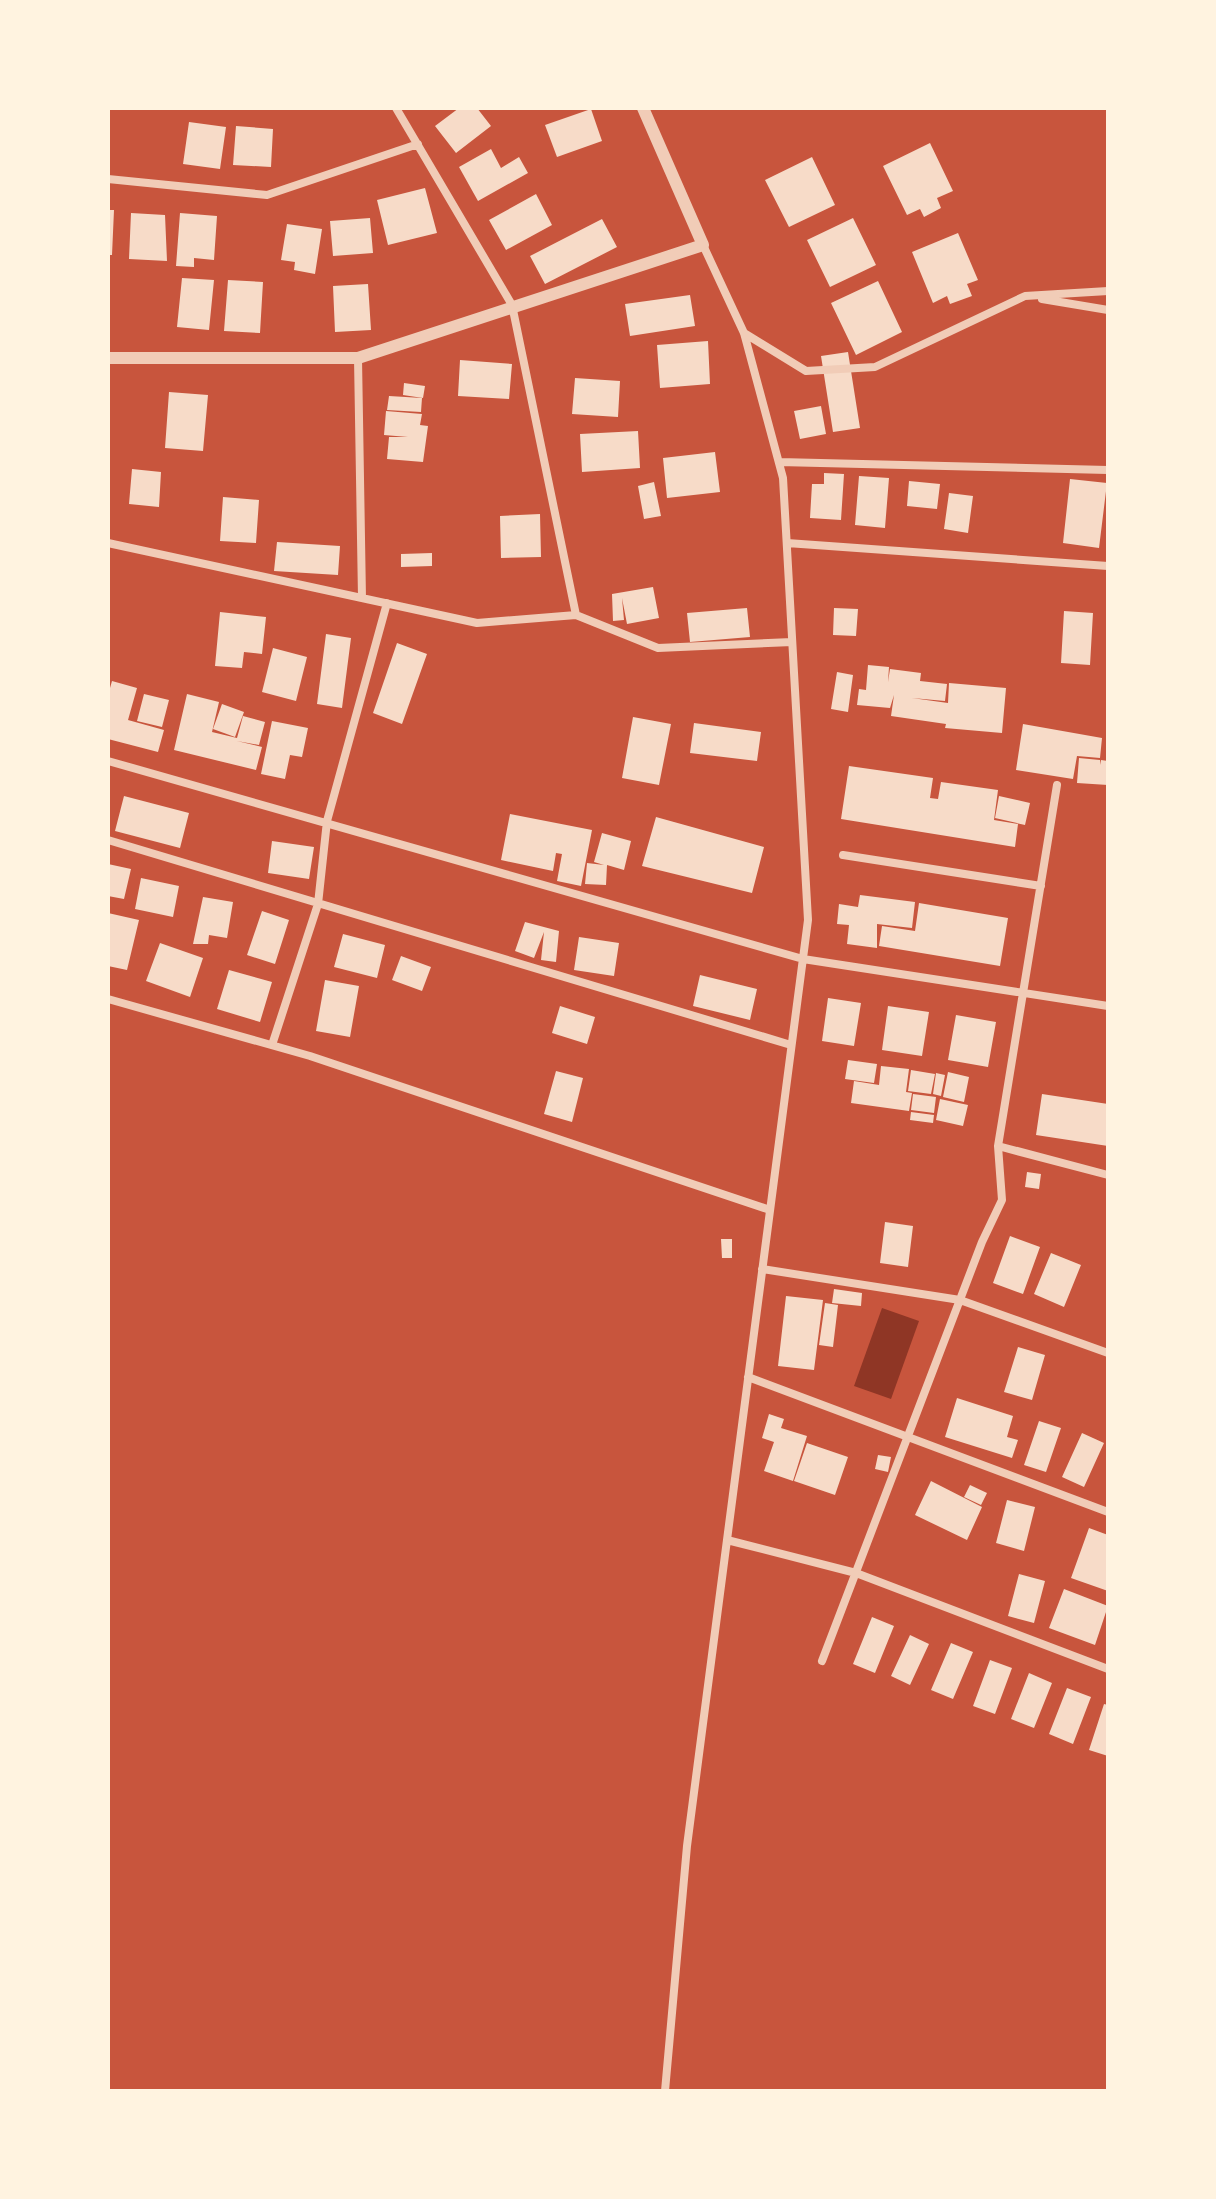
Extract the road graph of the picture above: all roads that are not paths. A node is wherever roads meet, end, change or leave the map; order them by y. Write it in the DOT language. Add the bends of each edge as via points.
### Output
graph roads {
  1 [pos="396,108"];
  2 [pos="643,108"];
  3 [pos="418,144"];
  4 [pos="108,179"];
  5 [pos="703,245"];
  6 [pos="1108,291"];
  7 [pos="1025,296"];
  8 [pos="512,305"];
  9 [pos="1108,310"];
  10 [pos="744,333"];
  11 [pos="108,358"];
  12 [pos="358,358"];
  13 [pos="779,462"];
  14 [pos="1108,470"];
  15 [pos="108,543"];
  16 [pos="787,543"];
  17 [pos="1108,566"];
  18 [pos="362,598"];
  19 [pos="387,603"];
  20 [pos="576,615"];
  21 [pos="792,642"];
  22 [pos="108,761"];
  23 [pos="1057,785"];
  24 [pos="327,821"];
  25 [pos="108,840"];
  26 [pos="843,855"];
  27 [pos="1041,886"];
  28 [pos="318,904"];
  29 [pos="803,959"];
  30 [pos="1023,993"];
  31 [pos="108,999"];
  32 [pos="1108,1006"];
  33 [pos="272,1045"];
  34 [pos="791,1045"];
  35 [pos="998,1146"];
  36 [pos="1108,1175"];
  37 [pos="770,1210"];
  38 [pos="762,1269"];
  39 [pos="960,1300"];
  40 [pos="1108,1353"];
  41 [pos="748,1377"];
  42 [pos="907,1437"];
  43 [pos="1108,1512"];
  44 [pos="727,1540"];
  45 [pos="856,1573"];
  46 [pos="822,1661"];
  47 [pos="1108,1669"];
  48 [pos="665,2091"];
  1 -- 3 [label="street"];
  2 -- 5 [label="street"];
  3 -- 4 [label="street" via="267,195"];
  3 -- 8 [label="street"];
  5 -- 8 [label="street"];
  5 -- 10 [label="street"];
  6 -- 7 [label="street"];
  7 -- 9 [label="street"];
  7 -- 10 [label="street" via="875,367 806,371"];
  8 -- 12 [label="street"];
  8 -- 20 [label="street"];
  10 -- 13 [label="street"];
  11 -- 12 [label="street"];
  12 -- 18 [label="street"];
  13 -- 14 [label="street"];
  13 -- 16 [label="street"];
  15 -- 18 [label="street"];
  16 -- 17 [label="street"];
  16 -- 21 [label="street"];
  18 -- 19 [label="street"];
  19 -- 20 [label="street" via="477,623"];
  19 -- 24 [label="street"];
  20 -- 21 [label="street" via="658,648"];
  21 -- 29 [label="street" via="808,920"];
  22 -- 24 [label="street"];
  23 -- 27 [label="street"];
  24 -- 28 [label="street"];
  24 -- 29 [label="street"];
  25 -- 28 [label="street"];
  26 -- 27 [label="street"];
  27 -- 30 [label="street"];
  28 -- 33 [label="street"];
  28 -- 34 [label="street"];
  29 -- 30 [label="street"];
  29 -- 34 [label="street"];
  30 -- 32 [label="street"];
  30 -- 35 [label="street"];
  31 -- 33 [label="street"];
  33 -- 37 [label="street"];
  34 -- 37 [label="street"];
  35 -- 36 [label="street"];
  35 -- 39 [label="street" via="1002,1200"];
  37 -- 38 [label="street"];
  38 -- 39 [label="street"];
  38 -- 41 [label="street"];
  39 -- 40 [label="street"];
  39 -- 42 [label="street"];
  41 -- 42 [label="street"];
  41 -- 44 [label="street"];
  42 -- 43 [label="street"];
  42 -- 45 [label="street"];
  44 -- 45 [label="street"];
  44 -- 48 [label="street" via="687,1846"];
  45 -- 46 [label="street"];
  45 -- 47 [label="street"];
}
